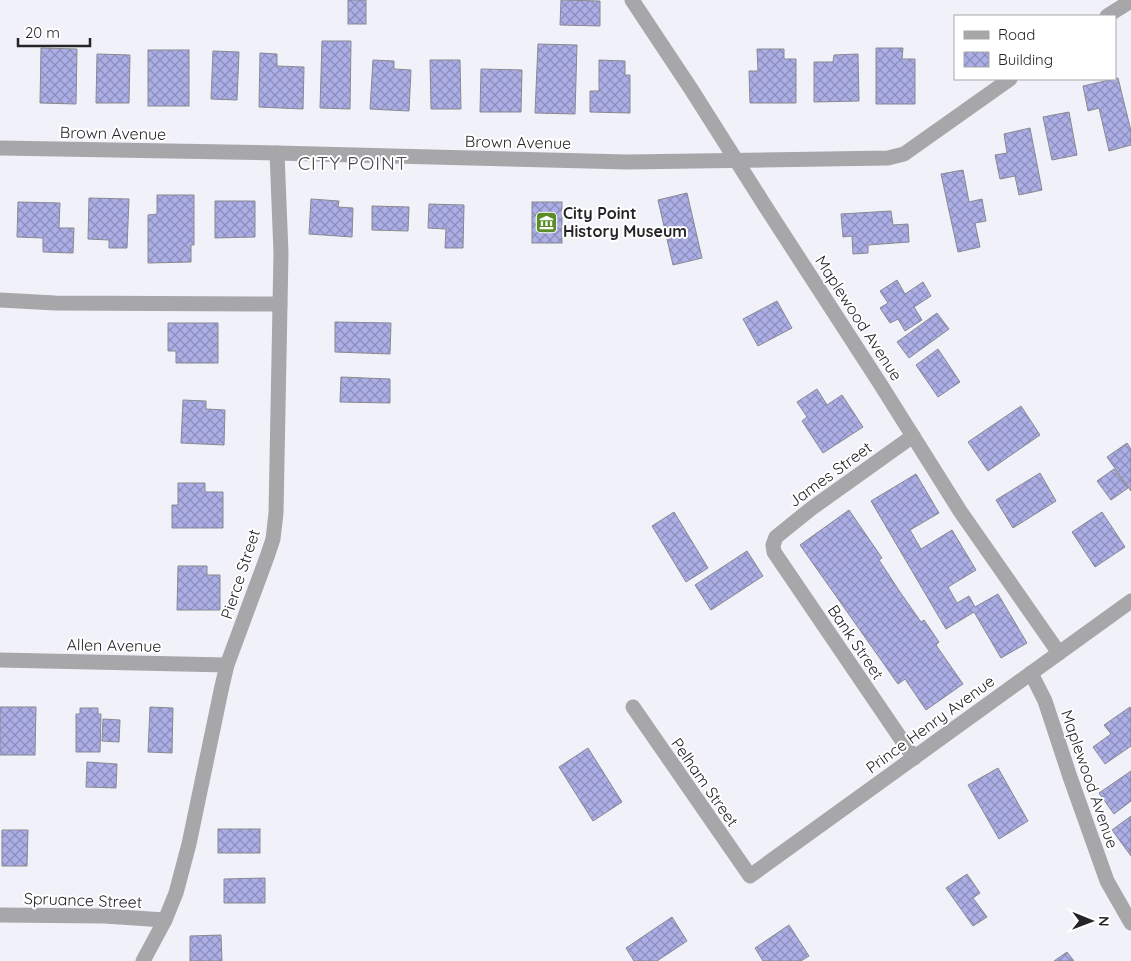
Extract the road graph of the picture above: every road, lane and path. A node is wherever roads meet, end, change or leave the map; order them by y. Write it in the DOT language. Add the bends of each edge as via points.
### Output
graph roads {
  1 [pos="632,0"];
  2 [pos="1131,1"];
  3 [pos="1109,15"];
  4 [pos="1009,80"];
  5 [pos="0,148"];
  6 [pos="277,153"];
  7 [pos="736,160"];
  8 [pos="0,300"];
  9 [pos="280,304"];
  10 [pos="913,436"];
  11 [pos="773,545"];
  12 [pos="1131,601"];
  13 [pos="1059,653"];
  14 [pos="0,660"];
  15 [pos="227,665"];
  16 [pos="1030,673"];
  17 [pos="633,707"];
  18 [pos="914,758"];
  19 [pos="750,876"];
  20 [pos="0,915"];
  21 [pos="165,920"];
  22 [pos="1131,923"];
  23 [pos="143,961"];
  1 -- 7 [label="street, Maplewood Avenue"];
  2 -- 3 [label="street"];
  4 -- 7 [label="street, Brown Avenue" via="904,154 888,158"];
  5 -- 6 [label="street, Brown Avenue"];
  6 -- 7 [label="street, Brown Avenue" via="627,162"];
  6 -- 9 [label="street, Pierce Street"];
  7 -- 10 [label="street, Maplewood Avenue"];
  8 -- 9 [label="street"];
  9 -- 15 [label="street, Pierce Street" via="273,539"];
  10 -- 11 [label="street, James Street" via="812,508 776,537"];
  10 -- 13 [label="street, Maplewood Avenue" via="960,511"];
  11 -- 18 [label="street, Bank Street" via="774,552"];
  12 -- 13 [label="street, Prince Henry Avenue"];
  13 -- 16 [label="street, Prince Henry Avenue"];
  14 -- 15 [label="street, Allen Avenue"];
  15 -- 21 [label="street, Pierce Street" via="189,844"];
  16 -- 18 [label="street, Prince Henry Avenue"];
  16 -- 22 [label="street, Maplewood Avenue" via="1045,702 1107,881"];
  17 -- 19 [label="street, Pelham Street"];
  18 -- 19 [label="street, Prince Henry Avenue"];
  20 -- 21 [label="street, Spruance Street"];
  21 -- 23 [label="street, Pierce Street"];
}
